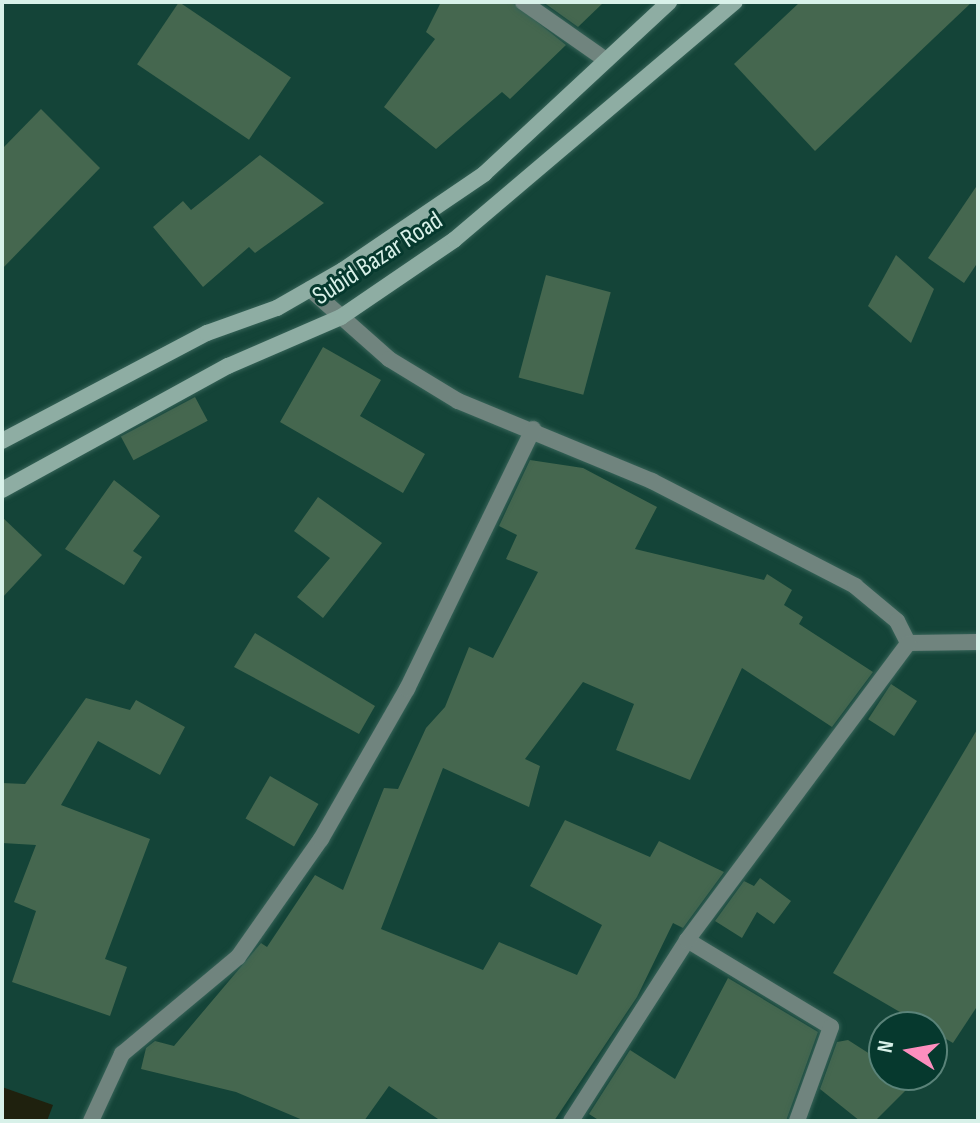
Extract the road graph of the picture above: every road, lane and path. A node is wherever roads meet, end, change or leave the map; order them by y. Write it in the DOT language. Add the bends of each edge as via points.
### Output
graph roads {
  1 [pos="523,2"];
  2 [pos="669,2"];
  3 [pos="735,2"];
  4 [pos="603,58"];
  5 [pos="310,289"];
  6 [pos="341,317"];
  7 [pos="533,429"];
  8 [pos="2,441"];
  9 [pos="2,490"];
  10 [pos="978,642"];
  11 [pos="908,643"];
  12 [pos="687,940"];
  13 [pos="91,1121"];
  14 [pos="571,1121"];
  15 [pos="797,1121"];
  1 -- 4 [label="street"];
  2 -- 4 [label="main road, Subid Bazar Road"];
  3 -- 6 [label="main road, Subid Bazar Road" via="454,240"];
  4 -- 5 [label="main road, Subid Bazar Road" via="484,174"];
  5 -- 6 [label="street"];
  5 -- 8 [label="main road, Subid Bazar Road" via="207,333"];
  6 -- 7 [label="street" via="389,359 458,401"];
  6 -- 9 [label="main road, Subid Bazar Road" via="228,366"];
  7 -- 11 [label="street" via="855,586 897,621"];
  7 -- 13 [label="street" via="407,689 321,839 238,957 122,1054"];
  10 -- 11 [label="street"];
  11 -- 12 [label="street"];
  12 -- 14 [label="street"];
  12 -- 15 [label="street" via="831,1027"];
}
